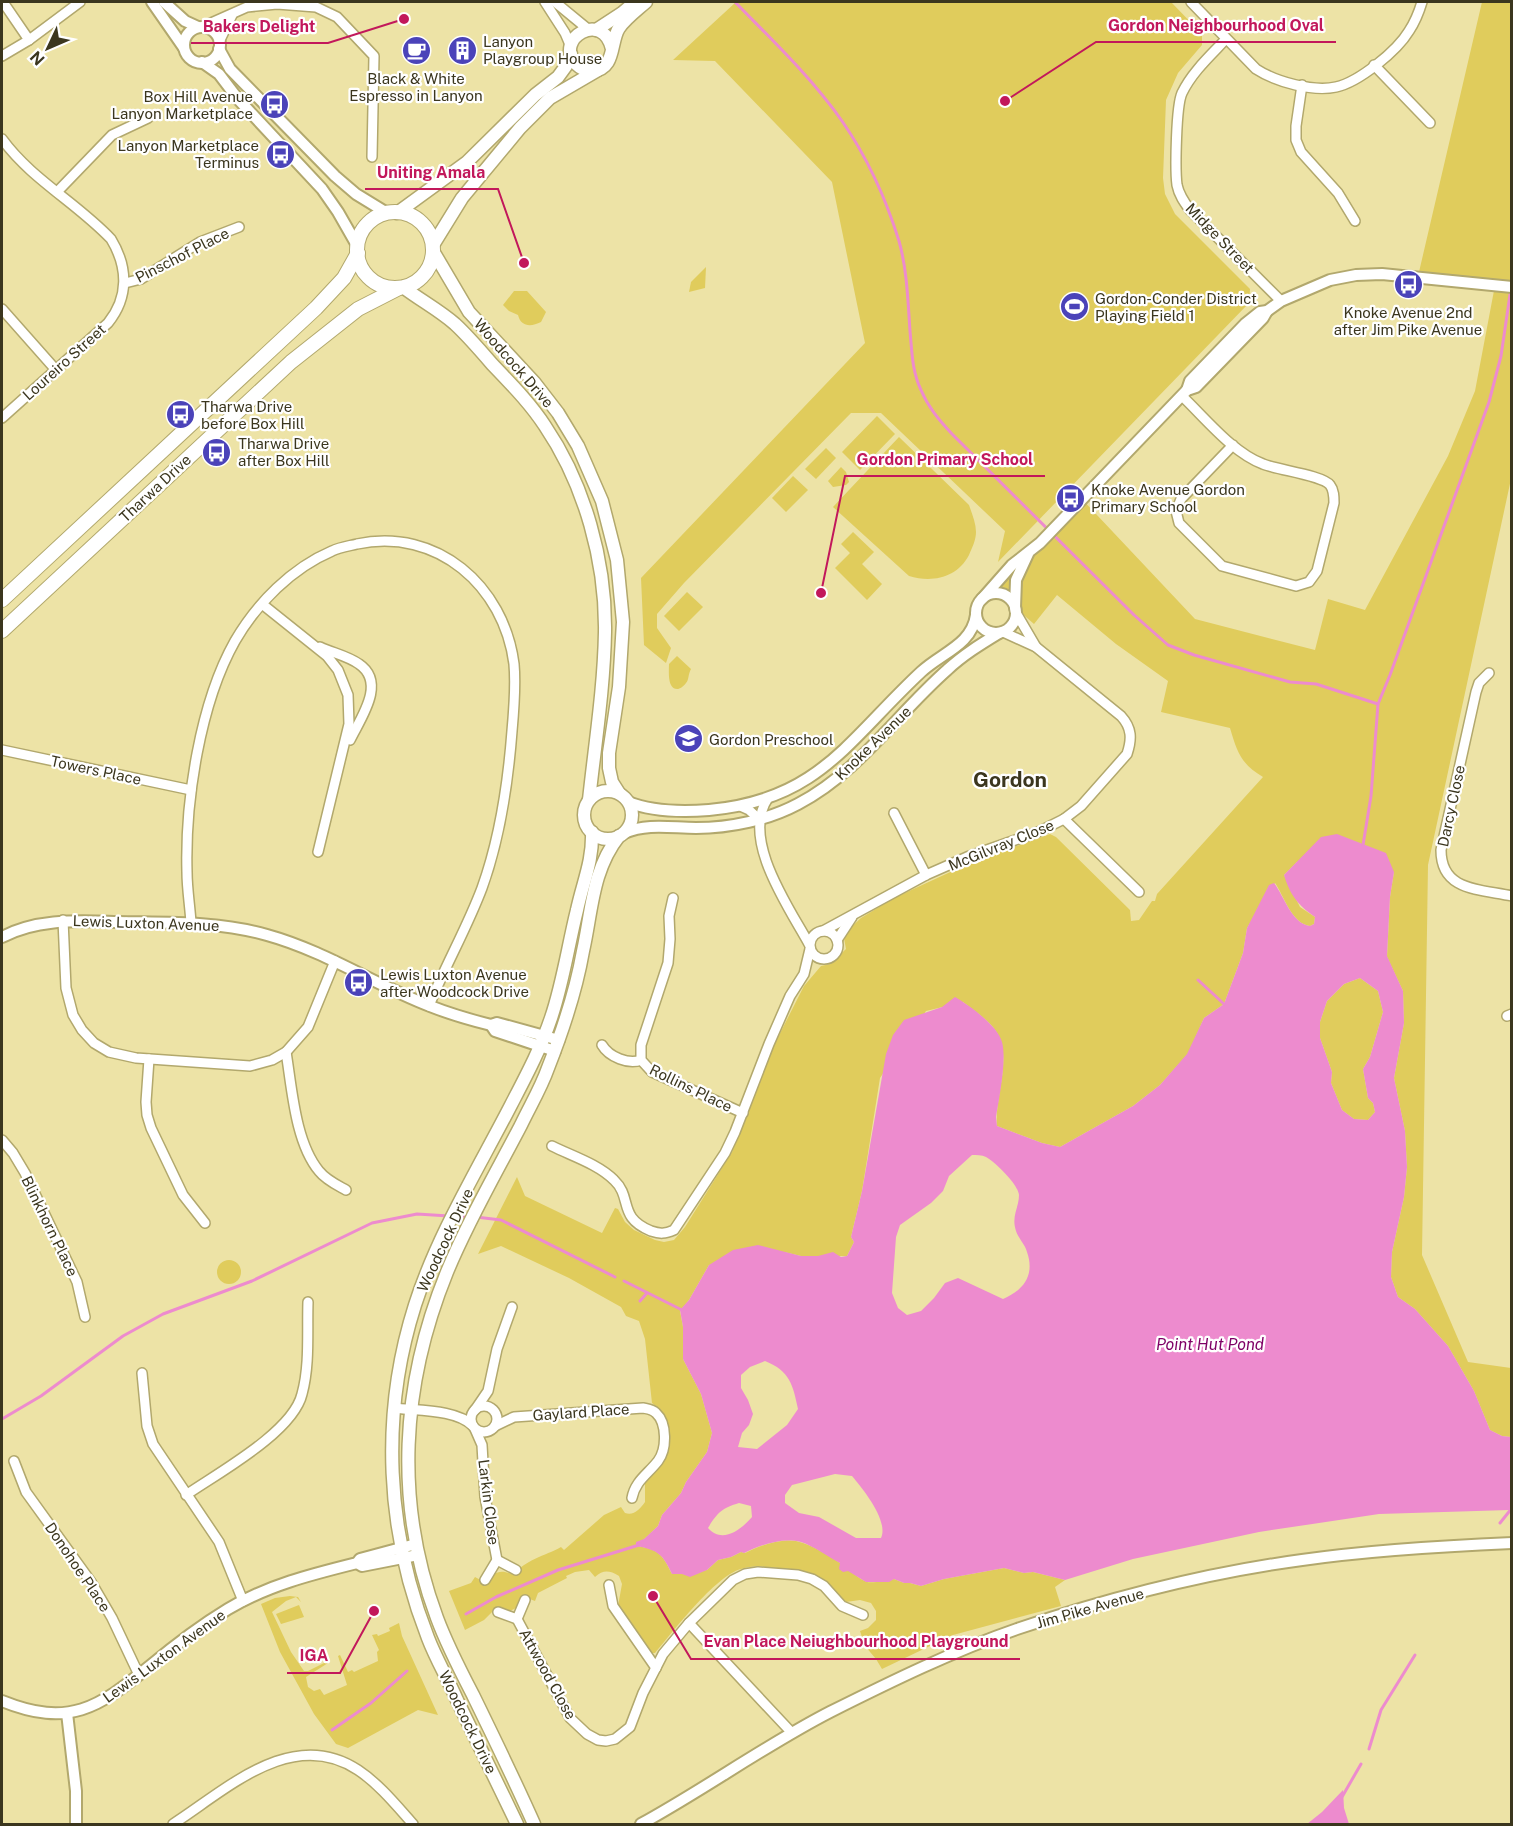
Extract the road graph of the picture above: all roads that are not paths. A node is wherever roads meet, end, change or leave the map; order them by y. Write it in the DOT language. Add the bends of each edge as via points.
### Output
graph roads {
  1 [pos="3,2"];
  2 [pos="80,2"];
  3 [pos="152,2"];
  4 [pos="164,2"];
  5 [pos="335,2"];
  6 [pos="545,2"];
  7 [pos="555,2"];
  8 [pos="635,2"];
  9 [pos="646,2"];
  10 [pos="1191,2"];
  11 [pos="1422,2"];
  12 [pos="330,12"];
  13 [pos="232,15"];
  14 [pos="200,27"];
  15 [pos="592,30"];
  16 [pos="1226,39"];
  17 [pos="29,40"];
  18 [pos="219,46"];
  19 [pos="184,48"];
  20 [pos="612,49"];
  21 [pos="571,50"];
  22 [pos="2,56"];
  23 [pos="202,62"];
  24 [pos="1374,65"];
  25 [pos="598,70"];
  26 [pos="1302,85"];
  27 [pos="148,118"];
  28 [pos="1430,123"];
  29 [pos="2,139"];
  30 [pos="372,157"];
  31 [pos="57,192"];
  32 [pos="392,213"];
  33 [pos="1354,221"];
  34 [pos="239,227"];
  35 [pos="433,248"];
  36 [pos="358,250"];
  37 [pos="125,283"];
  38 [pos="1512,287"];
  39 [pos="401,288"];
  40 [pos="1281,301"];
  41 [pos="2,309"];
  42 [pos="56,370"];
  43 [pos="1185,393"];
  44 [pos="2,418"];
  45 [pos="1233,445"];
  46 [pos="1028,554"];
  47 [pos="982,599"];
  48 [pos="2,600"];
  49 [pos="262,604"];
  50 [pos="1015,609"];
  51 [pos="976,615"];
  52 [pos="2,631"];
  53 [pos="296,631"];
  54 [pos="1001,632"];
  55 [pos="1036,647"];
  56 [pos="1489,673"];
  57 [pos="2,750"];
  58 [pos="340,766"];
  59 [pos="191,790"];
  60 [pos="623,798"];
  61 [pos="768,798"];
  62 [pos="590,800"];
  63 [pos="740,806"];
  64 [pos="894,813"];
  65 [pos="759,819"];
  66 [pos="1064,819"];
  67 [pos="592,832"];
  68 [pos="621,834"];
  69 [pos="318,852"];
  70 [pos="926,875"];
  71 [pos="1139,892"];
  72 [pos="1512,896"];
  73 [pos="673,898"];
  74 [pos="852,916"];
  75 [pos="795,919"];
  76 [pos="63,920"];
  77 [pos="191,923"];
  78 [pos="820,931"];
  79 [pos="3,934"];
  80 [pos="837,940"];
  81 [pos="810,947"];
  82 [pos="825,959"];
  83 [pos="335,961"];
  84 [pos="804,974"];
  85 [pos="429,1006"];
  86 [pos="542,1041"];
  87 [pos="557,1045"];
  88 [pos="602,1045"];
  89 [pos="286,1052"];
  90 [pos="149,1059"];
  91 [pos="641,1060"];
  92 [pos="743,1113"];
  93 [pos="2,1140"];
  94 [pos="552,1146"];
  95 [pos="346,1190"];
  96 [pos="206,1223"];
  97 [pos="308,1302"];
  98 [pos="512,1307"];
  99 [pos="85,1317"];
  100 [pos="142,1373"];
  101 [pos="488,1390"];
  102 [pos="394,1408"];
  103 [pos="410,1410"];
  104 [pos="475,1410"];
  105 [pos="493,1411"];
  106 [pos="455,1415"];
  107 [pos="514,1417"];
  108 [pos="474,1428"];
  109 [pos="493,1428"];
  110 [pos="482,1444"];
  111 [pos="14,1461"];
  112 [pos="186,1495"];
  113 [pos="632,1498"];
  114 [pos="1512,1543"];
  115 [pos="417,1549"];
  116 [pos="402,1552"];
  117 [pos="497,1560"];
  118 [pos="516,1570"];
  119 [pos="484,1580"];
  120 [pos="609,1585"];
  121 [pos="525,1600"];
  122 [pos="243,1601"];
  123 [pos="498,1612"];
  124 [pos="863,1615"];
  125 [pos="518,1619"];
  126 [pos="689,1623"];
  127 [pos="656,1668"];
  128 [pos="139,1675"];
  129 [pos="2,1701"];
  130 [pos="67,1713"];
  131 [pos="792,1733"];
  132 [pos="179,1823"];
  133 [pos="76,1824"];
  134 [pos="413,1824"];
  135 [pos="517,1824"];
  136 [pos="534,1824"];
  137 [pos="641,1824"];
  1 -- 17 [label="street"];
  2 -- 17 [label="street"];
  3 -- 19 [label="street"];
  4 -- 14 [label="street" via="185,21"];
  5 -- 12 [label="street"];
  6 -- 21 [label="street"];
  7 -- 15 [label="street"];
  8 -- 15 [label="main road"];
  9 -- 20 [label="main road" via="620,27"];
  10 -- 16 [label="street"];
  11 -- 24 [label="street" via="1408,33"];
  12 -- 13 [label="street" via="277,4 248,7"];
  12 -- 30 [label="street" via="374,56"];
  13 -- 14 [label="street"];
  13 -- 18 [label="street"];
  14 -- 18 [label="street" via="214,32"];
  14 -- 19 [label="street" via="187,35"];
  15 -- 20 [label="main road" via="607,37"];
  15 -- 21 [label="main road" via="577,35"];
  16 -- 26 [label="street" via="1269,77"];
  16 -- 40 [label="street, Midge Street" via="1188,82 1179,101 1177,185 1190,210"];
  17 -- 22 [label="street"];
  18 -- 23 [label="street" via="215,56"];
  18 -- 32 [label="street" via="230,69 335,176 356,194"];
  19 -- 23 [label="street" via="190,58"];
  20 -- 25 [label="main road" via="609,62"];
  21 -- 25 [label="main road" via="578,66"];
  21 -- 32 [label="main road" via="567,66 558,77 534,95 467,162"];
  23 -- 36 [label="street" via="219,74 322,189"];
  24 -- 26 [label="street" via="1350,83 1336,87"];
  24 -- 28 [label="street"];
  25 -- 35 [label="main road" via="550,98 520,128 462,198"];
  26 -- 33 [label="street" via="1296,126 1300,152 1338,193"];
  27 -- 31 [label="street" via="112,135"];
  29 -- 31 [label="street, Loureiro Street" via="20,161"];
  31 -- 37 [label="street, Loureiro Street" via="111,239 124,267"];
  32 -- 35 [label="main road" via="410,215 421,222"];
  32 -- 36 [label="main road" via="377,217 367,226"];
  34 -- 37 [label="street, Pinschof Place" via="200,243 141,279"];
  35 -- 39 [label="main road" via="423,276"];
  35 -- 60 [label="main road, Woodcock Drive" via="469,312 558,413 578,446 602,501 613,540 622,609 621,665 609,768 612,782"];
  36 -- 39 [label="main road" via="362,268 371,279"];
  36 -- 48 [label="main road, Tharwa Drive" via="350,270 316,308"];
  37 -- 42 [label="street, Loureiro Street" via="120,304 108,323"];
  38 -- 40 [label="street" via="1356,275 1317,284"];
  39 -- 52 [label="main road, Tharwa Drive" via="358,309 291,362"];
  39 -- 62 [label="main road, Woodcock Drive" via="433,306 454,324 523,396 545,426 580,494 592,532 604,610 603,673"];
  40 -- 43 [label="street" via="1267,310 1196,387"];
  41 -- 42 [label="street"];
  42 -- 44 [label="street, Loureiro Street"];
  43 -- 45 [label="street"];
  43 -- 46 [label="street"];
  45 -- 45 [label="street" via="1248,458 1330,485 1334,503 1317,571 1304,585 1222,566 1179,523 1176,511 1181,499"];
  46 -- 47 [label="street" via="1012,565"];
  46 -- 50 [label="street" via="1016,580"];
  47 -- 50 [label="street" via="1001,594"];
  47 -- 51 [label="street"];
  49 -- 53 [label="street"];
  49 -- 59 [label="street" via="224,664 213,693"];
  49 -- 85 [label="street" via="307,564 331,551 391,541 425,548 457,565 475,580 502,618 514,666 511,746 503,811 482,888"];
  50 -- 54 [label="street" via="1014,621"];
  50 -- 55 [label="street, McGilvray Close"];
  51 -- 54 [label="street" via="986,631"];
  51 -- 61 [label="street, Knoke Avenue" via="963,642 921,671 837,758 806,780"];
  53 -- 58 [label="street" via="327,656 338,670 348,695 350,724"];
  53 -- 58 [label="street" via="322,648 358,663 371,680 369,702"];
  54 -- 55 [label="street, McGilvray Close"];
  54 -- 65 [label="street, Knoke Avenue" via="945,671 832,783 797,805"];
  55 -- 66 [label="street, McGilvray Close" via="1121,716 1131,733 1124,759"];
  56 -- 72 [label="street, Darcy Close" via="1476,692 1441,862 1445,873 1463,885"];
  57 -- 59 [label="street, Towers Place"];
  58 -- 69 [label="street"];
  59 -- 77 [label="street" via="187,841"];
  60 -- 62 [label="main road" via="606,791"];
  60 -- 63 [label="street, Knoke Avenue" via="654,809 697,811"];
  60 -- 68 [label="main road" via="631,808 631,822"];
  61 -- 63 [label="street, Knoke Avenue"];
  61 -- 65 [label="street"];
  62 -- 67 [label="main road" via="584,813"];
  63 -- 65 [label="street"];
  64 -- 70 [label="street"];
  65 -- 68 [label="street, Knoke Avenue" via="698,828 643,826"];
  65 -- 75 [label="street" via="774,883"];
  66 -- 70 [label="street, McGilvray Close"];
  66 -- 71 [label="street"];
  67 -- 68 [label="main road" via="605,838"];
  67 -- 86 [label="main road, Woodcock Drive" via="591,862"];
  68 -- 87 [label="main road, Woodcock Drive" via="608,849 596,882 583,952"];
  70 -- 74 [label="street, McGilvray Close"];
  73 -- 91 [label="street, Rollins Place" via="668,963 641,1045"];
  74 -- 78 [label="street, McGilvray Close"];
  74 -- 80 [label="street, McGilvray Close"];
  75 -- 78 [label="street"];
  75 -- 81 [label="street"];
  76 -- 77 [label="street, Lewis Luxton Avenue"];
  76 -- 79 [label="street, Lewis Luxton Avenue"];
  76 -- 90 [label="street" via="69,1006 82,1030 109,1052"];
  77 -- 83 [label="street, Lewis Luxton Avenue" via="267,934"];
  78 -- 80 [label="street" via="830,932"];
  78 -- 81 [label="street" via="812,937"];
  80 -- 82 [label="street" via="835,954"];
  81 -- 82 [label="street" via="817,958"];
  81 -- 84 [label="street"];
  82 -- 84 [label="street"];
  83 -- 85 [label="street, Lewis Luxton Avenue"];
  83 -- 89 [label="street" via="308,1027"];
  84 -- 92 [label="street" via="790,996"];
  85 -- 86 [label="street, Lewis Luxton Avenue" via="491,1025 495,1031"];
  86 -- 87 [label="street, Lewis Luxton Avenue"];
  86 -- 102 [label="main road, Woodcock Drive" via="431,1263 404,1346"];
  87 -- 103 [label="main road, Woodcock Drive" via="543,1081 448,1270 416,1369"];
  88 -- 91 [label="street, Rollins Place" via="608,1053 629,1062"];
  89 -- 90 [label="street" via="250,1066"];
  89 -- 95 [label="street" via="303,1140 320,1172"];
  90 -- 96 [label="street" via="146,1102 151,1128 183,1195"];
  91 -- 92 [label="street, Rollins Place" via="652,1072"];
  92 -- 94 [label="street" via="725,1153 680,1223 666,1233 633,1221 621,1189 607,1173"];
  93 -- 99 [label="street, Blinkhorn Place" via="25,1173 77,1282"];
  97 -- 112 [label="street" via="303,1394 292,1416 273,1435"];
  98 -- 101 [label="street"];
  100 -- 112 [label="street" via="144,1407 153,1444"];
  101 -- 104 [label="street"];
  101 -- 105 [label="street"];
  102 -- 103 [label="street"];
  102 -- 116 [label="main road, Woodcock Drive" via="392,1479"];
  103 -- 106 [label="street"];
  103 -- 115 [label="main road, Woodcock Drive" via="410,1511"];
  104 -- 105 [label="street" via="483,1407"];
  104 -- 106 [label="street"];
  104 -- 108 [label="street" via="471,1418"];
  105 -- 107 [label="street, Gaylard Place"];
  105 -- 109 [label="street" via="497,1418"];
  106 -- 108 [label="street"];
  107 -- 109 [label="street, Gaylard Place"];
  107 -- 113 [label="street, Gaylard Place" via="654,1410 663,1425 663,1453 641,1477"];
  108 -- 109 [label="street" via="483,1432"];
  108 -- 110 [label="street, Larkin Close"];
  109 -- 110 [label="street, Larkin Close"];
  110 -- 117 [label="street, Larkin Close" via="485,1497"];
  111 -- 128 [label="street, Donohoe Place" via="26,1492 91,1582"];
  112 -- 122 [label="street" via="219,1542"];
  114 -- 131 [label="street, Jim Pike Avenue" via="1411,1548 1300,1560 1116,1599 990,1639 899,1678"];
  115 -- 116 [label="street, Lewis Luxton Avenue"];
  115 -- 136 [label="main road, Woodcock Drive" via="445,1638"];
  116 -- 122 [label="street, Lewis Luxton Avenue" via="360,1559"];
  116 -- 135 [label="main road, Woodcock Drive" via="429,1640"];
  117 -- 118 [label="street, Larkin Close"];
  117 -- 119 [label="street, Larkin Close"];
  120 -- 127 [label="street" via="613,1606"];
  121 -- 125 [label="street, Attwood Close"];
  122 -- 128 [label="street, Lewis Luxton Avenue" via="188,1635"];
  123 -- 125 [label="street, Attwood Close"];
  124 -- 126 [label="street, Attwood Close" via="842,1606 812,1579 758,1572 733,1580"];
  125 -- 127 [label="street, Attwood Close" via="570,1718 580,1730 598,1740 615,1739 630,1727"];
  126 -- 127 [label="street, Attwood Close"];
  126 -- 131 [label="street"];
  128 -- 130 [label="street, Lewis Luxton Avenue" via="96,1705"];
  129 -- 130 [label="street, Lewis Luxton Avenue" via="33,1712"];
  130 -- 133 [label="street"];
  131 -- 137 [label="street, Jim Pike Avenue"];
  132 -- 134 [label="street" via="261,1767 289,1757 318,1755 359,1770"];
}
